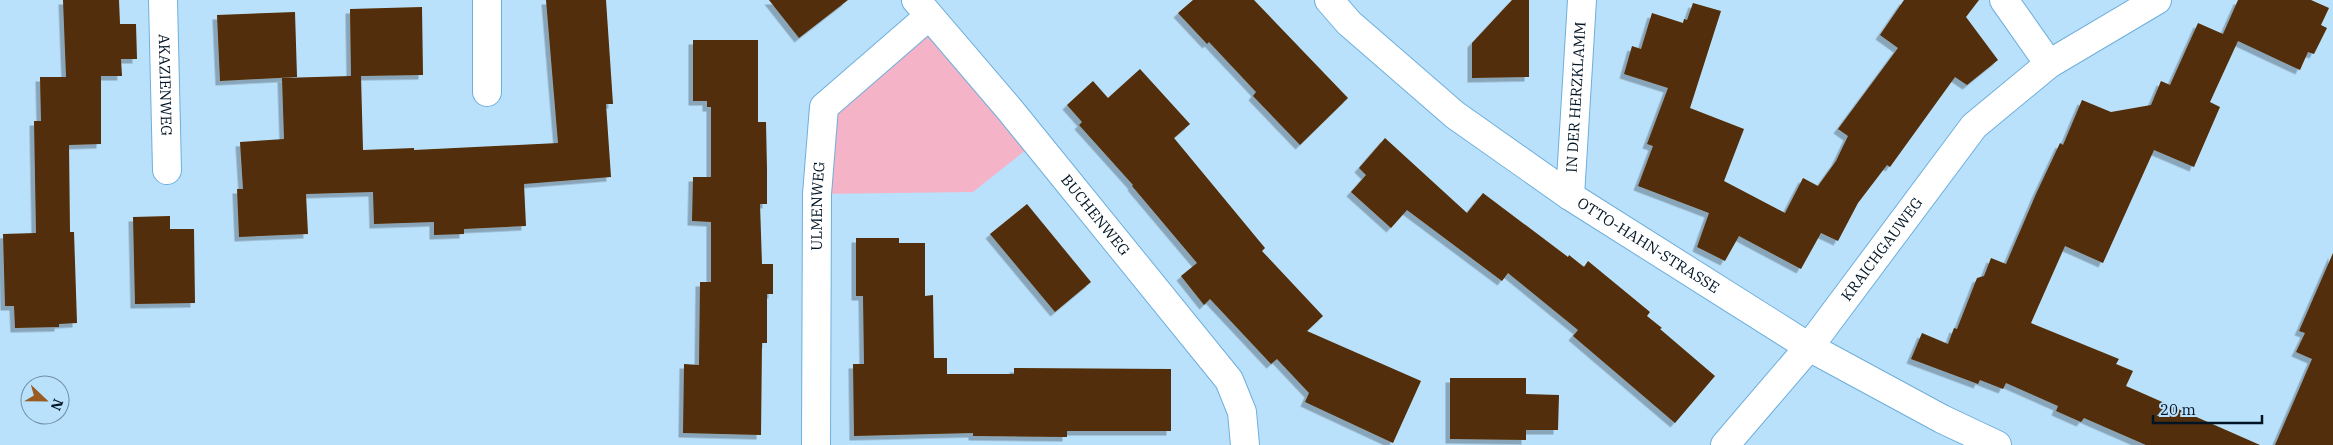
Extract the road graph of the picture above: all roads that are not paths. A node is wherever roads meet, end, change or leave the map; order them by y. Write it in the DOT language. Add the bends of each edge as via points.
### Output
graph roads {
  1 [pos="163,0"];
  2 [pos="487,0"];
  3 [pos="1330,0"];
  4 [pos="1582,0"];
  5 [pos="2004,0"];
  6 [pos="2158,0"];
  7 [pos="923,8"];
  8 [pos="2049,64"];
  9 [pos="487,92"];
  10 [pos="167,170"];
  11 [pos="1570,196"];
  12 [pos="1808,347"];
  13 [pos="816,445"];
  14 [pos="1244,445"];
  15 [pos="1725,445"];
  16 [pos="1997,445"];
  1 -- 10 [label="street, AKAZIENWEG"];
  2 -- 9 [label="street"];
  3 -- 11 [label="street, OTTO-HAHN-STRASSE" via="1348,23 1456,115"];
  4 -- 11 [label="street, IN DER HERZKLAMM"];
  5 -- 8 [label="street"];
  6 -- 8 [label="street, KRAICHGAUWEG"];
  7 -- 13 [label="street, ULMENWEG" via="824,107 817,194"];
  7 -- 14 [label="street, BUCHENWEG" via="1229,380 1242,412"];
  8 -- 12 [label="street, KRAICHGAUWEG" via="1974,126"];
  11 -- 12 [label="street, OTTO-HAHN-STRASSE"];
  12 -- 15 [label="street, KRAICHGAUWEG"];
  12 -- 16 [label="street, OTTO-HAHN-STRASSE"];
}
